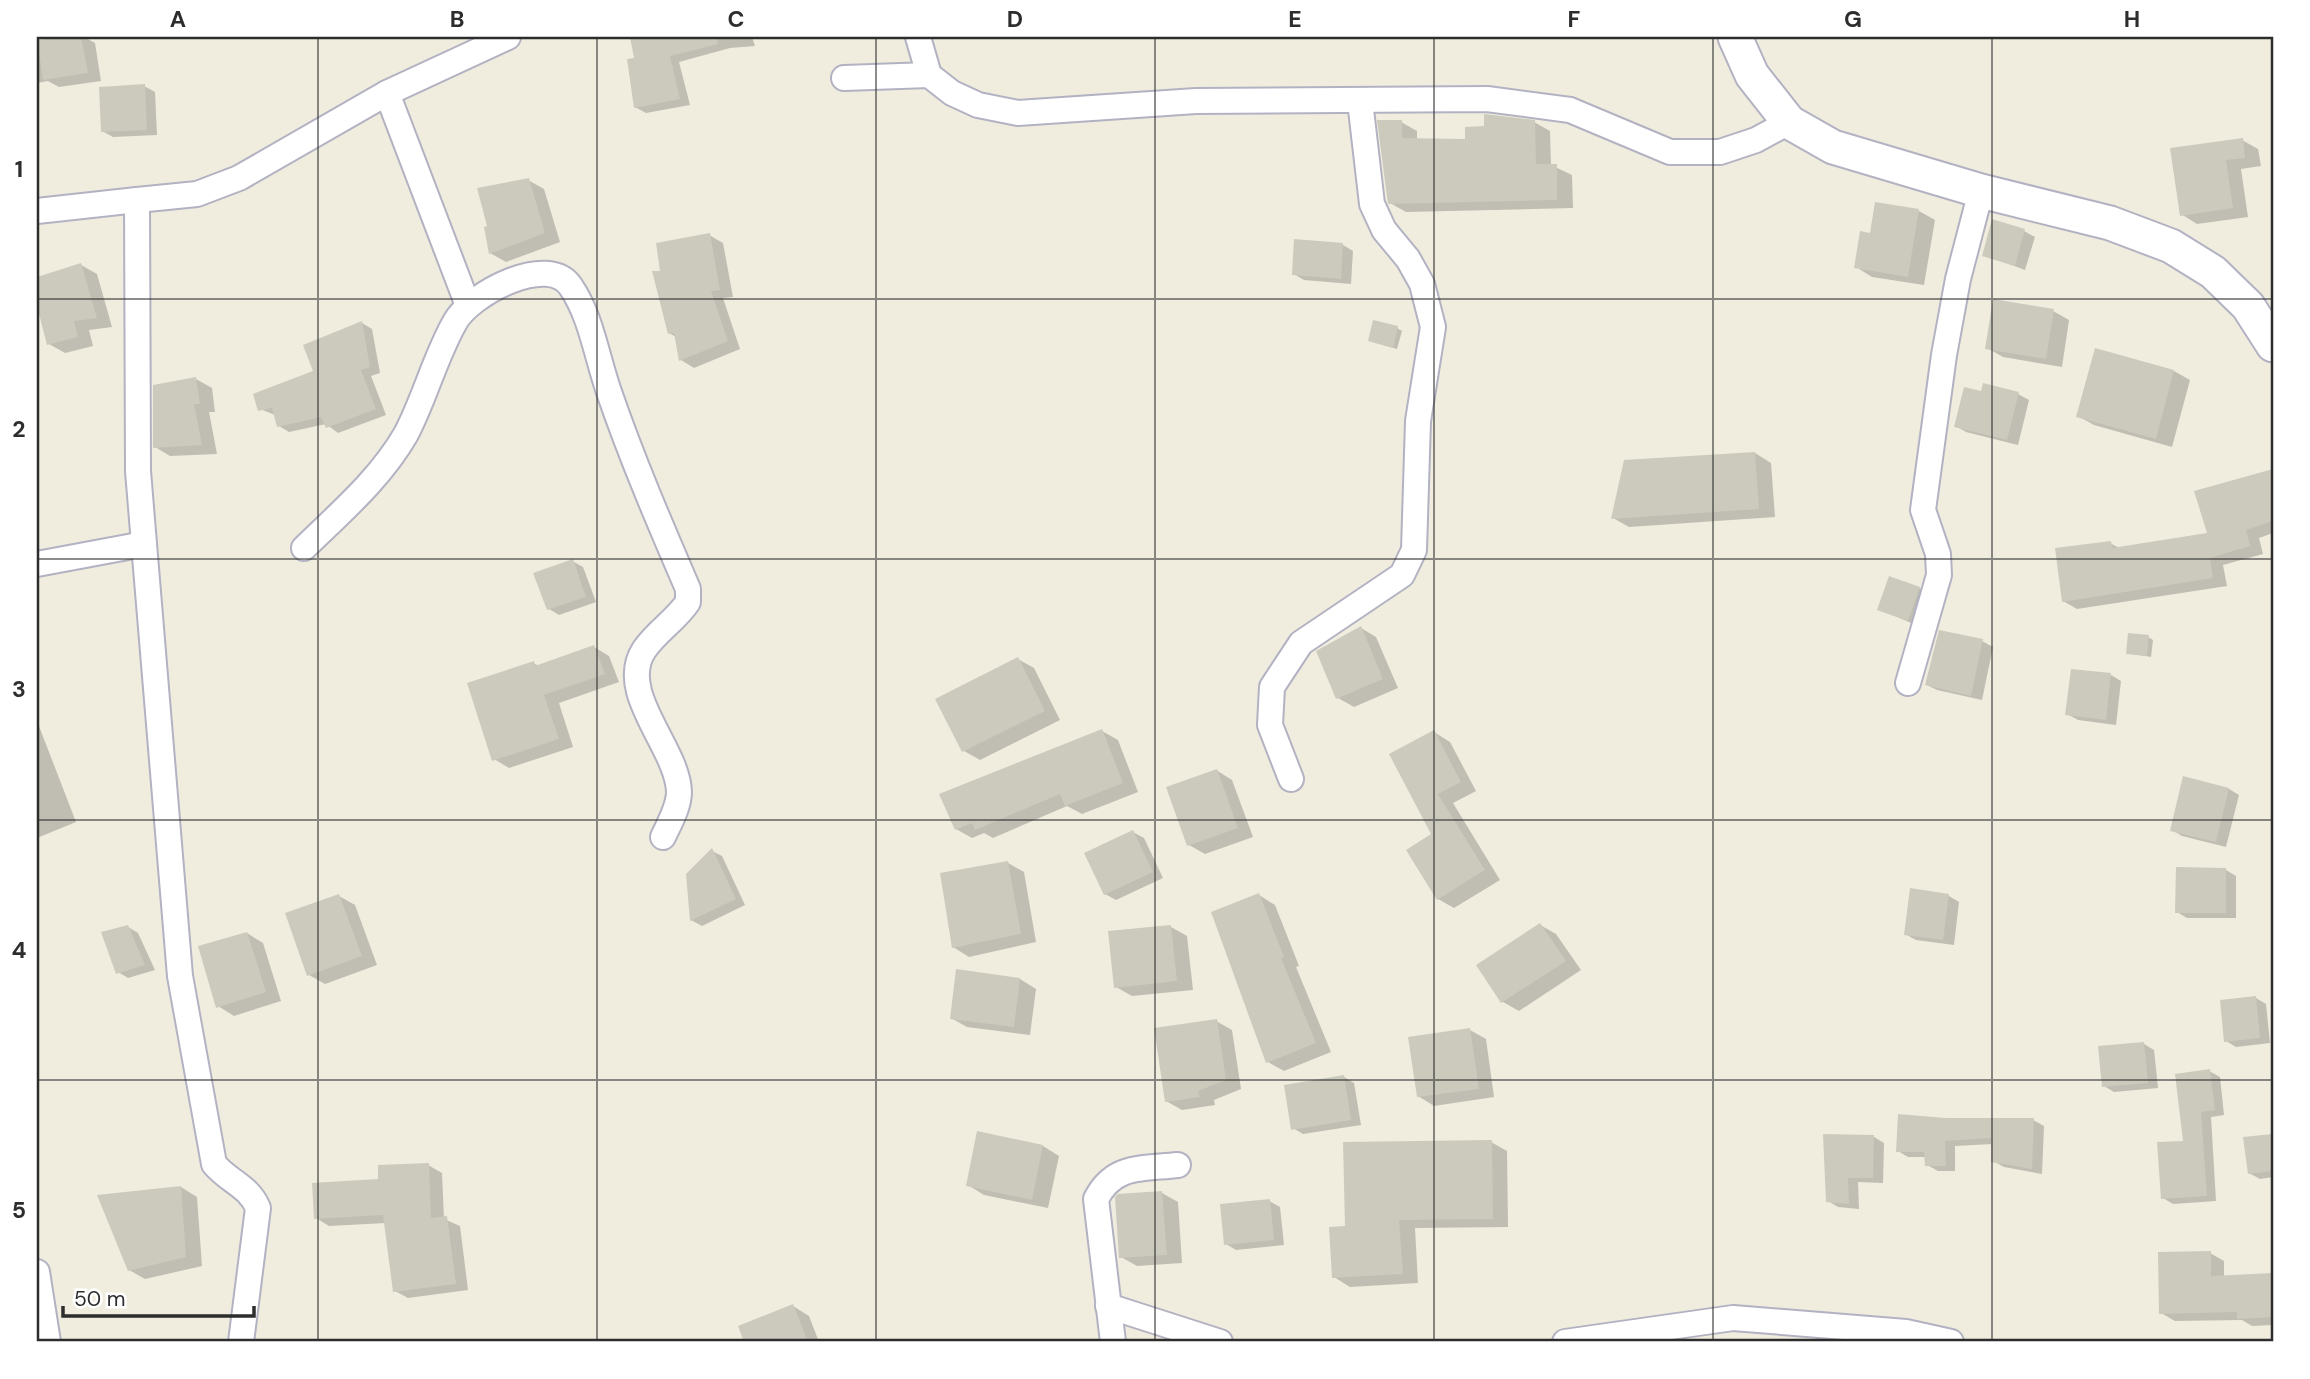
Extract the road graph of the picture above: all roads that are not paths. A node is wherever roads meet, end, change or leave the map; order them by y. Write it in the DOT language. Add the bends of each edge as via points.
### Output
graph roads {
  1 [pos="508,37"];
  2 [pos="918,37"];
  3 [pos="1735,37"];
  4 [pos="929,75"];
  5 [pos="844,78"];
  6 [pos="387,93"];
  7 [pos="1360,101"];
  8 [pos="1789,122"];
  9 [pos="1981,191"];
  10 [pos="138,200"];
  11 [pos="37,211"];
  12 [pos="467,303"];
  13 [pos="2273,345"];
  14 [pos="144,544"];
  15 [pos="304,548"];
  16 [pos="37,564"];
  17 [pos="1908,683"];
  18 [pos="1291,779"];
  19 [pos="663,837"];
  20 [pos="1178,1165"];
  21 [pos="37,1272"];
  22 [pos="1108,1306"];
  23 [pos="48,1342"];
  24 [pos="241,1342"];
  25 [pos="1113,1342"];
  26 [pos="1220,1342"];
  27 [pos="1565,1342"];
  28 [pos="1951,1342"];
  1 -- 6 [label="street"];
  2 -- 4 [label="street"];
  3 -- 8 [label="street" via="1752,75"];
  4 -- 5 [label="street"];
  4 -- 7 [label="street" via="978,105 1018,113 1196,101"];
  6 -- 10 [label="street" via="239,178 197,194"];
  6 -- 12 [label="street"];
  7 -- 8 [label="street" via="1487,99 1570,110 1670,152 1720,152"];
  7 -- 18 [label="street" via="1372,204 1384,230 1422,284 1433,327 1418,421 1414,551 1402,575 1301,643 1272,687 1270,725"];
  8 -- 9 [label="street" via="1833,147"];
  9 -- 13 [label="street" via="2110,223 2171,246 2248,306"];
  9 -- 17 [label="street" via="1944,355 1923,510 1938,554 1939,575"];
  10 -- 11 [label="street"];
  10 -- 14 [label="street" via="138,471"];
  12 -- 15 [label="street" via="454,322 405,434 380,473"];
  12 -- 19 [label="street" via="493,289 550,272 571,286 648,496 688,589 688,602 644,650 637,670 640,698 679,793"];
  14 -- 16 [label="street"];
  14 -- 24 [label="street" via="180,976 202,1111 214,1164 223,1176 252,1194 258,1208"];
  20 -- 22 [label="street" via="1119,1172 1105,1182 1096,1199"];
  21 -- 23 [label="street"];
  22 -- 25 [label="street"];
  22 -- 26 [label="street"];
  27 -- 28 [label="street" via="1733,1318 1906,1332"];
}
